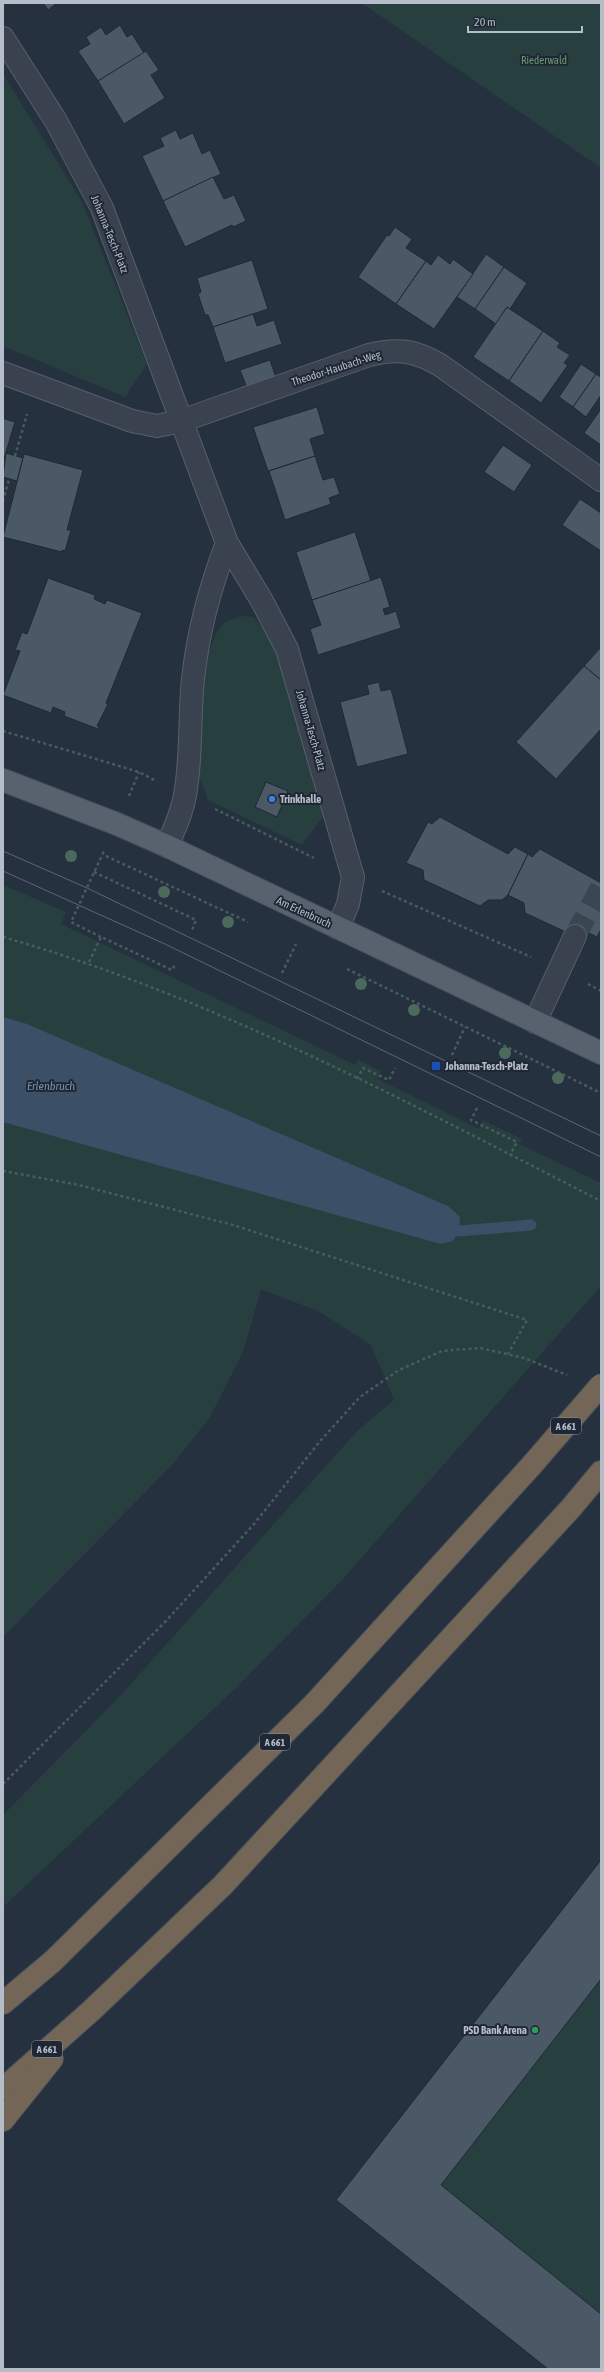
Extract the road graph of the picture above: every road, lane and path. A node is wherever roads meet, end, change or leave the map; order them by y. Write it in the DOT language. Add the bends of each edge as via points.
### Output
graph roads {
  1 [pos="3,38"];
  2 [pos="3,373"];
  3 [pos="36,384"];
  4 [pos="181,421"];
  5 [pos="15,456"];
  6 [pos="9,479"];
  7 [pos="601,480"];
  8 [pos="3,501"];
  9 [pos="227,543"];
  10 [pos="3,731"];
  11 [pos="3,780"];
  12 [pos="185,794"];
  13 [pos="127,800"];
  14 [pos="167,846"];
  15 [pos="94,872"];
  16 [pos="352,877"];
  17 [pos="253,924"];
  18 [pos="338,928"];
  19 [pos="192,930"];
  20 [pos="575,936"];
  21 [pos="3,937"];
  22 [pos="101,937"];
  23 [pos="288,941"];
  24 [pos="296,944"];
  25 [pos="303,948"];
  26 [pos="89,962"];
  27 [pos="176,963"];
  28 [pos="345,968"];
  29 [pos="558,970"];
  30 [pos="282,973"];
  31 [pos="601,991"];
  32 [pos="535,1022"];
  33 [pos="465,1027"];
  34 [pos="601,1053"];
  35 [pos="452,1055"];
  36 [pos="395,1068"];
  37 [pos="357,1079"];
  38 [pos="601,1093"];
  39 [pos="477,1108"];
  40 [pos="510,1155"];
  41 [pos="3,1172"];
  42 [pos="601,1201"];
  43 [pos="508,1354"];
  44 [pos="573,1378"];
  45 [pos="601,1385"];
  46 [pos="601,1472"];
  47 [pos="3,1784"];
  48 [pos="3,2003"];
  49 [pos="92,2010"];
  50 [pos="3,2089"];
  51 [pos="3,2120"];
  1 -- 4 [label="street, Johanna-Tesch-Platz" via="56,121 102,208"];
  2 -- 3 [label="street"];
  3 -- 4 [label="street" via="132,420 157,426"];
  3 -- 5 [label="path"];
  4 -- 7 [label="street, Theodor-Haubach-Weg" via="369,355 397,350 422,355 440,365"];
  4 -- 9 [label="street, Johanna-Tesch-Platz"];
  6 -- 8 [label="path"];
  9 -- 12 [label="street" via="203,615 193,678"];
  9 -- 16 [label="street, Johanna-Tesch-Platz" via="287,649"];
  10 -- 13 [label="path" via="139,772"];
  11 -- 14 [label="main road, Am Erlenbruch"];
  12 -- 14 [label="street" via="178,821"];
  12 -- 16 [label="path"];
  14 -- 18 [label="main road, Am Erlenbruch"];
  15 -- 17 [label="path" via="102,854"];
  15 -- 19 [label="path" via="196,920"];
  15 -- 22 [label="path" via="72,922"];
  16 -- 18 [label="street, Johanna-Tesch-Platz" via="348,904"];
  16 -- 29 [label="path"];
  18 -- 32 [label="main road, Am Erlenbruch"];
  20 -- 29 [label="street"];
  21 -- 26 [label="path"];
  22 -- 26 [label="path"];
  22 -- 27 [label="path" via="172,970"];
  23 -- 24 [label="path"];
  24 -- 25 [label="path"];
  24 -- 30 [label="path"];
  26 -- 37 [label="path" via="293,1048"];
  28 -- 33 [label="path"];
  29 -- 31 [label="path"];
  29 -- 32 [label="street"];
  32 -- 34 [label="main road, Am Erlenbruch"];
  33 -- 35 [label="path"];
  33 -- 38 [label="path"];
  36 -- 37 [label="path" via="389,1080 363,1068"];
  37 -- 40 [label="path"];
  39 -- 40 [label="path" via="471,1120 517,1142"];
  40 -- 42 [label="path"];
  41 -- 43 [label="path" via="79,1185 233,1225 527,1320"];
  43 -- 44 [label="path"];
  43 -- 47 [label="path" via="480,1348 442,1351 399,1370 360,1397 321,1440 254,1524 166,1621"];
  45 -- 48 [label="highway, A 661, bridge" via="531,1466 314,1704 53,1961"];
  46 -- 49 [label="highway, A 661" via="222,1884"];
  49 -- 50 [label="highway, A 661"];
  49 -- 51 [label="highway"];
}
